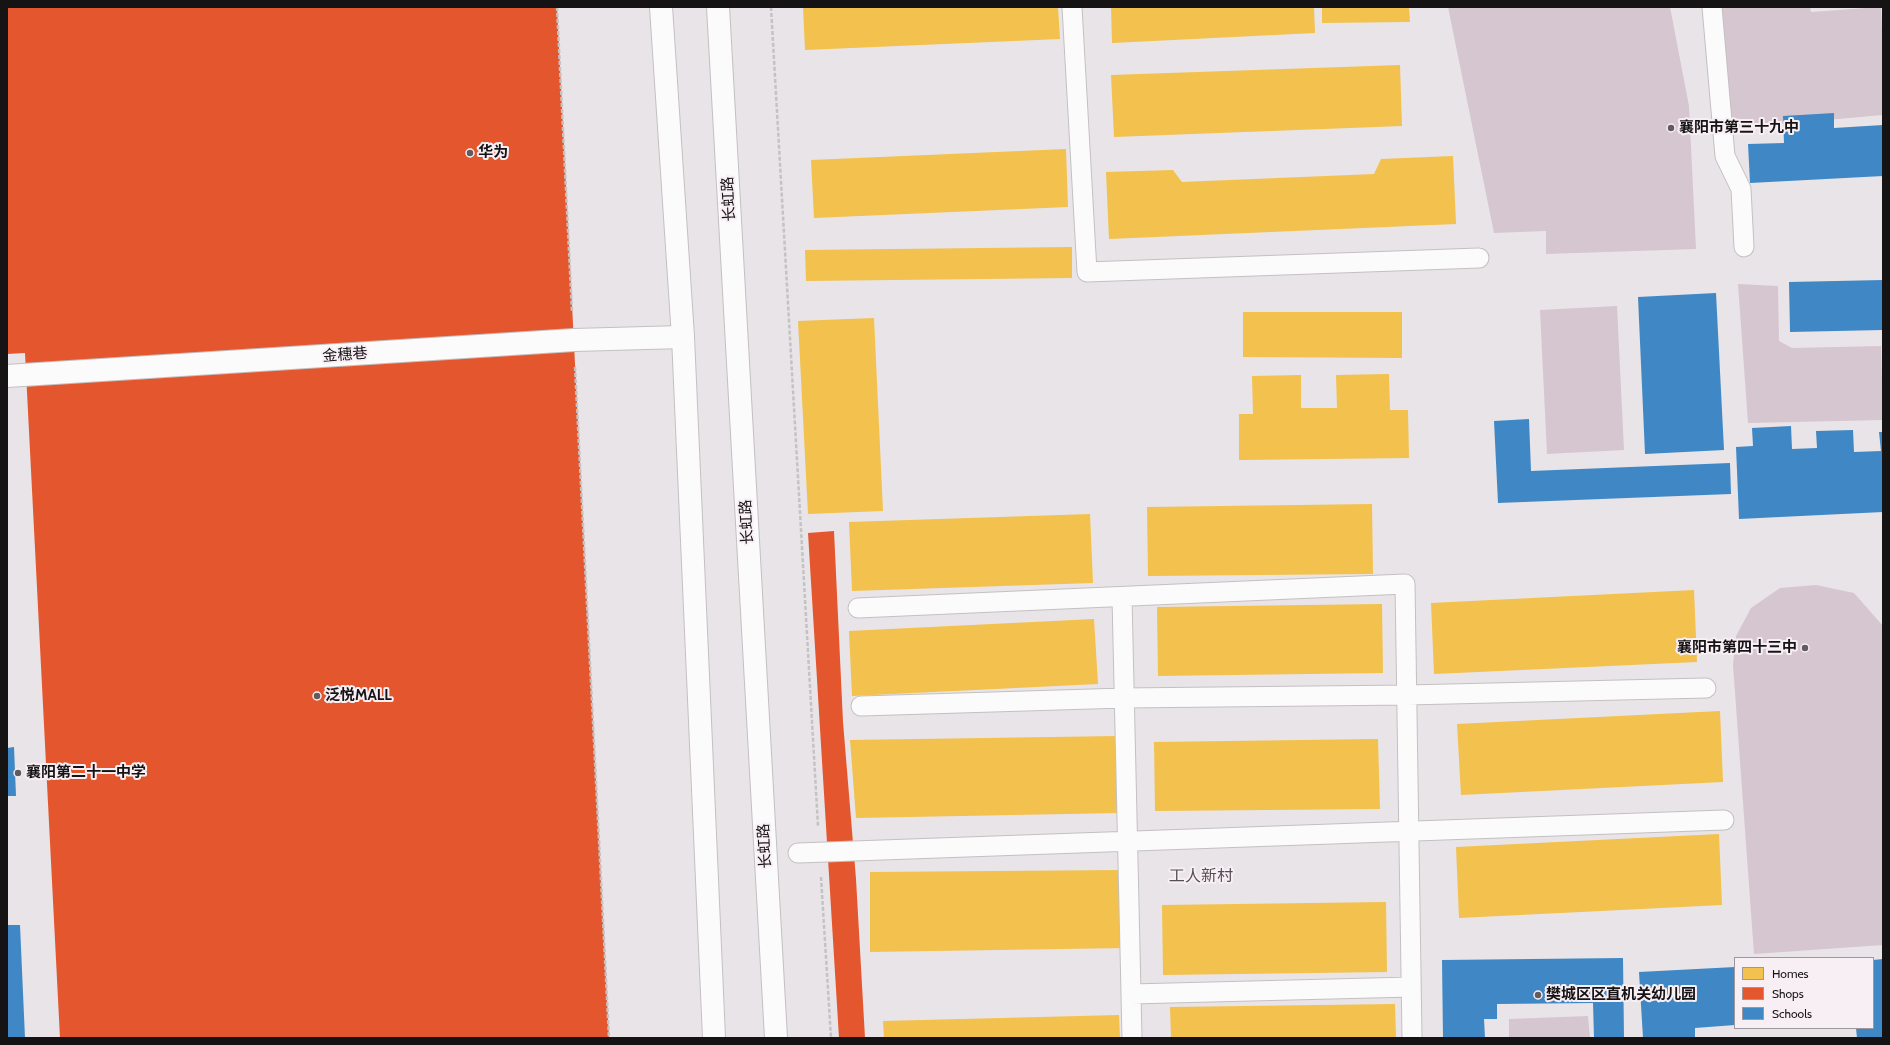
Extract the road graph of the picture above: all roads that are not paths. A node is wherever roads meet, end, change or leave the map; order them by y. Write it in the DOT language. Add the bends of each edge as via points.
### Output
graph roads {
  1 [pos="661,7"];
  2 [pos="718,7"];
  3 [pos="1072,7"];
  4 [pos="1712,7"];
  5 [pos="1744,247"];
  6 [pos="1480,258"];
  7 [pos="683,337"];
  8 [pos="7,376"];
  9 [pos="1122,597"];
  10 [pos="858,608"];
  11 [pos="1706,688"];
  12 [pos="1407,695"];
  13 [pos="1124,698"];
  14 [pos="861,706"];
  15 [pos="1724,820"];
  16 [pos="1409,830"];
  17 [pos="1128,840"];
  18 [pos="798,853"];
  19 [pos="1411,987"];
  20 [pos="1131,994"];
  21 [pos="714,1038"];
  22 [pos="776,1038"];
  23 [pos="1132,1038"];
  24 [pos="1412,1038"];
  1 -- 7 [label="main road"];
  2 -- 22 [label="main road, 长虹路"];
  3 -- 6 [label="lane" via="1087,272"];
  4 -- 5 [label="lane" via="1725,156 1742,189"];
  7 -- 8 [label="main road, 金穗巷" via="574,340"];
  7 -- 21 [label="main road"];
  9 -- 10 [label="lane"];
  9 -- 12 [label="lane" via="1405,584"];
  9 -- 13 [label="lane"];
  11 -- 12 [label="lane"];
  12 -- 13 [label="lane"];
  12 -- 16 [label="lane"];
  13 -- 14 [label="lane"];
  13 -- 17 [label="lane"];
  15 -- 16 [label="lane"];
  16 -- 17 [label="lane"];
  16 -- 19 [label="lane"];
  17 -- 18 [label="lane"];
  17 -- 20 [label="lane"];
  19 -- 20 [label="lane"];
  19 -- 24 [label="lane"];
  20 -- 23 [label="lane"];
}
